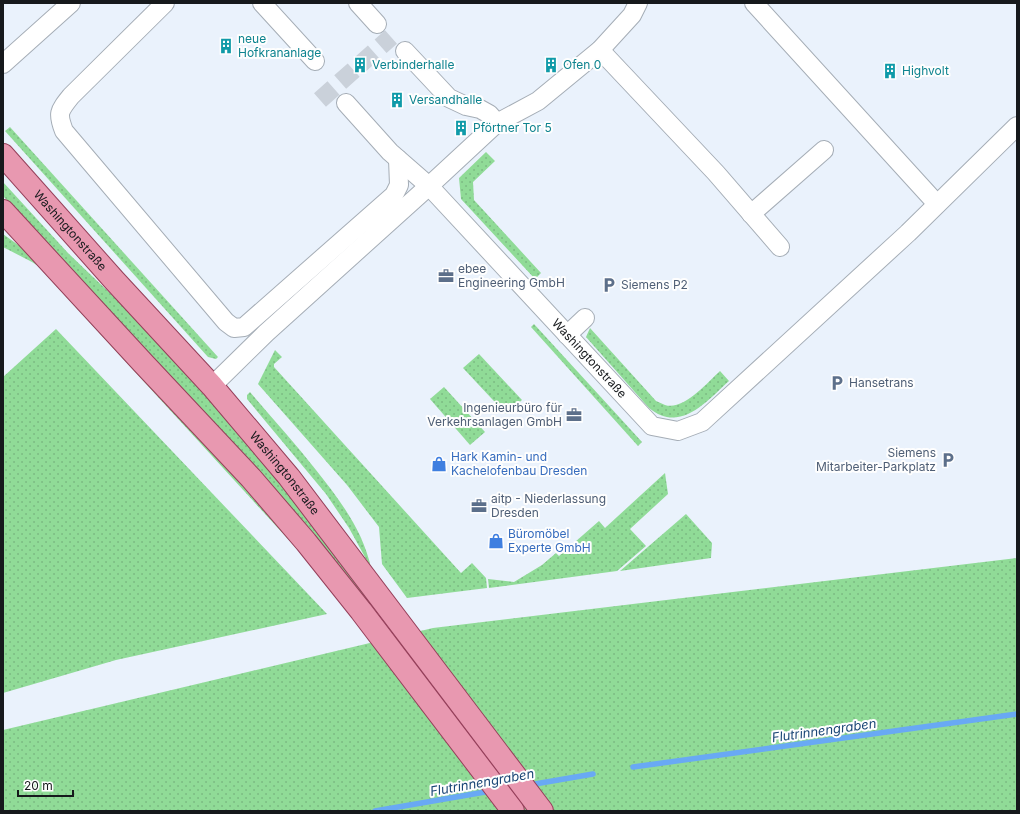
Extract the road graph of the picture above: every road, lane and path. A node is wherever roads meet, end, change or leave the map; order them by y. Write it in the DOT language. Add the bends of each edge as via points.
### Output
graph roads {
  1 [pos="71,3"];
  2 [pos="165,3"];
  3 [pos="262,3"];
  4 [pos="358,3"];
  5 [pos="638,3"];
  6 [pos="754,3"];
  7 [pos="377,24"];
  8 [pos="600,50"];
  9 [pos="405,51"];
  10 [pos="315,61"];
  11 [pos="3,64"];
  12 [pos="346,102"];
  13 [pos="497,123"];
  14 [pos="1017,126"];
  15 [pos="824,150"];
  16 [pos="3,155"];
  17 [pos="398,159"];
  18 [pos="429,186"];
  19 [pos="937,204"];
  20 [pos="3,211"];
  21 [pos="751,214"];
  22 [pos="780,247"];
  23 [pos="585,318"];
  24 [pos="567,335"];
  25 [pos="212,386"];
  26 [pos="513,811"];
  27 [pos="542,811"];
  1 -- 11 [label="street"];
  2 -- 17 [label="street" via="72,96 62,107 59,119 64,131 226,322 234,328 244,327 394,195 398,185"];
  3 -- 10 [label="street"];
  4 -- 7 [label="street"];
  5 -- 8 [label="street" via="632,16"];
  6 -- 19 [label="street"];
  8 -- 13 [label="street" via="538,101"];
  8 -- 21 [label="street" via="716,173"];
  9 -- 13 [label="street" via="449,98 480,109"];
  12 -- 17 [label="street, Washingtonstraße"];
  13 -- 18 [label="street"];
  14 -- 19 [label="street"];
  15 -- 21 [label="street"];
  16 -- 25 [label="main road, Washingtonstraße"];
  17 -- 18 [label="street, Washingtonstraße"];
  18 -- 24 [label="street, Washingtonstraße"];
  18 -- 25 [label="street" via="266,333"];
  19 -- 24 [label="street, Washingtonstraße" via="702,422 678,431 652,426"];
  20 -- 26 [label="main road" via="251,478 306,542"];
  21 -- 22 [label="street"];
  23 -- 24 [label="street"];
  25 -- 27 [label="main road, Washingtonstraße" via="289,477"];
}
